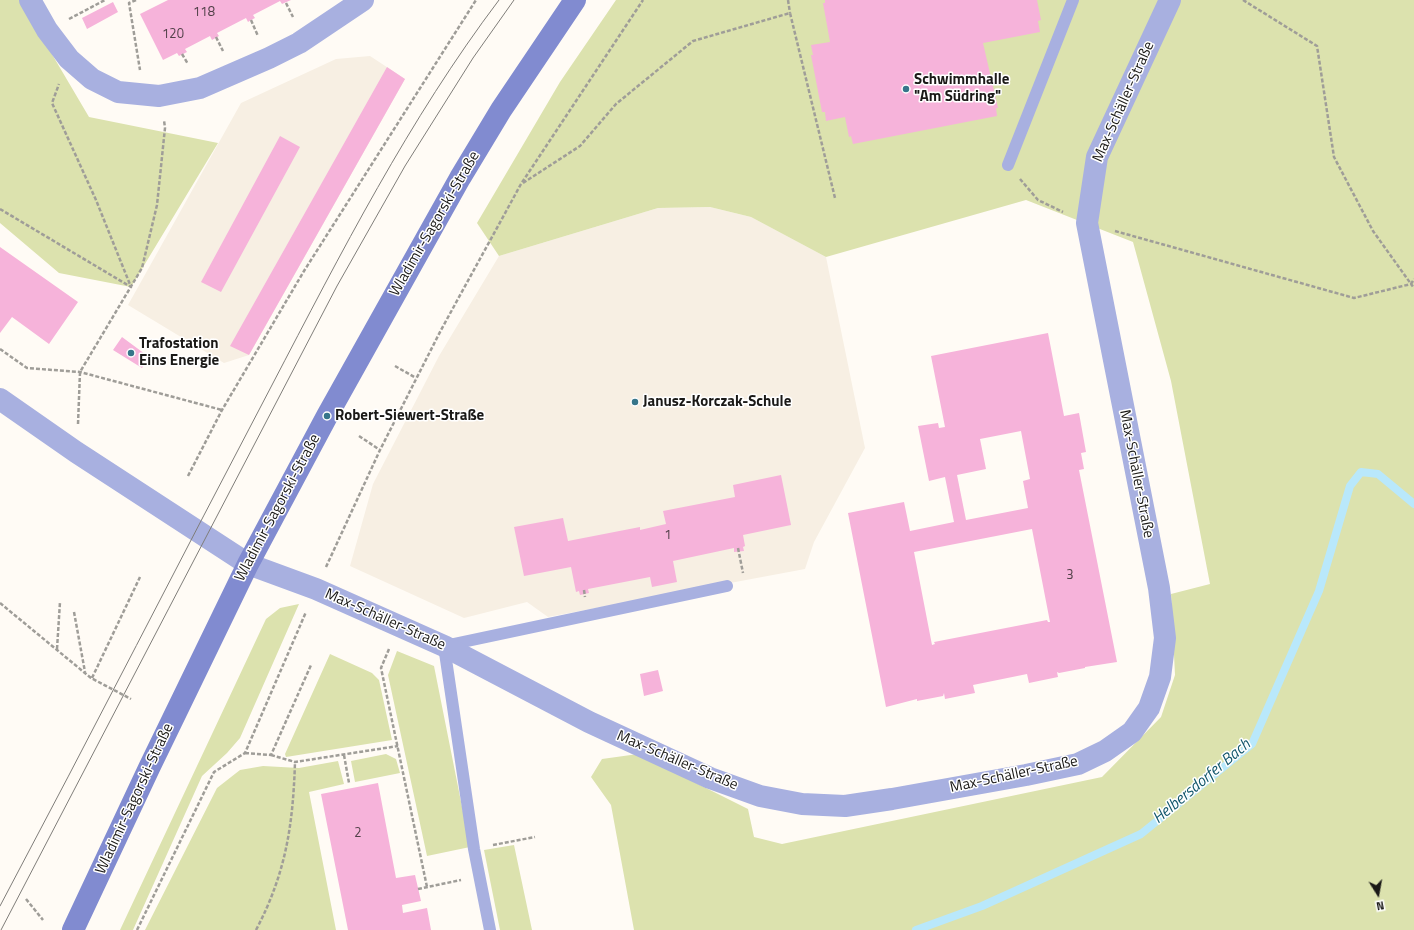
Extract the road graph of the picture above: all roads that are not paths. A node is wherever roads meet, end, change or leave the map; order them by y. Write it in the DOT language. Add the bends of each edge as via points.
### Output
graph roads {
  1 [pos="30,0"];
  2 [pos="364,0"];
  3 [pos="575,0"];
  4 [pos="1072,0"];
  5 [pos="1170,0"];
  6 [pos="1008,165"];
  7 [pos="0,399"];
  8 [pos="248,564"];
  9 [pos="728,586"];
  10 [pos="444,646"];
  11 [pos="73,930"];
  12 [pos="490,930"];
  1 -- 2 [label="street" via="47,30 69,59 92,79 118,92 152,96 200,88 257,64 299,43"];
  3 -- 8 [label="main road, Wladimir-Sagorski-Straße" via="460,178 327,416"];
  4 -- 6 [label="lane"];
  5 -- 10 [label="street, Max-Schäller-Straße" via="1097,157 1087,223 1159,588 1165,638 1160,677 1149,708 1132,732 1105,752 1078,764 845,806 802,804 760,796 710,778 589,722"];
  7 -- 8 [label="street" via="76,452"];
  8 -- 10 [label="street, Max-Schäller-Straße" via="316,589"];
  8 -- 11 [label="main road, Wladimir-Sagorski-Straße"];
  9 -- 10 [label="lane"];
  10 -- 12 [label="lane" via="474,848"];
}
